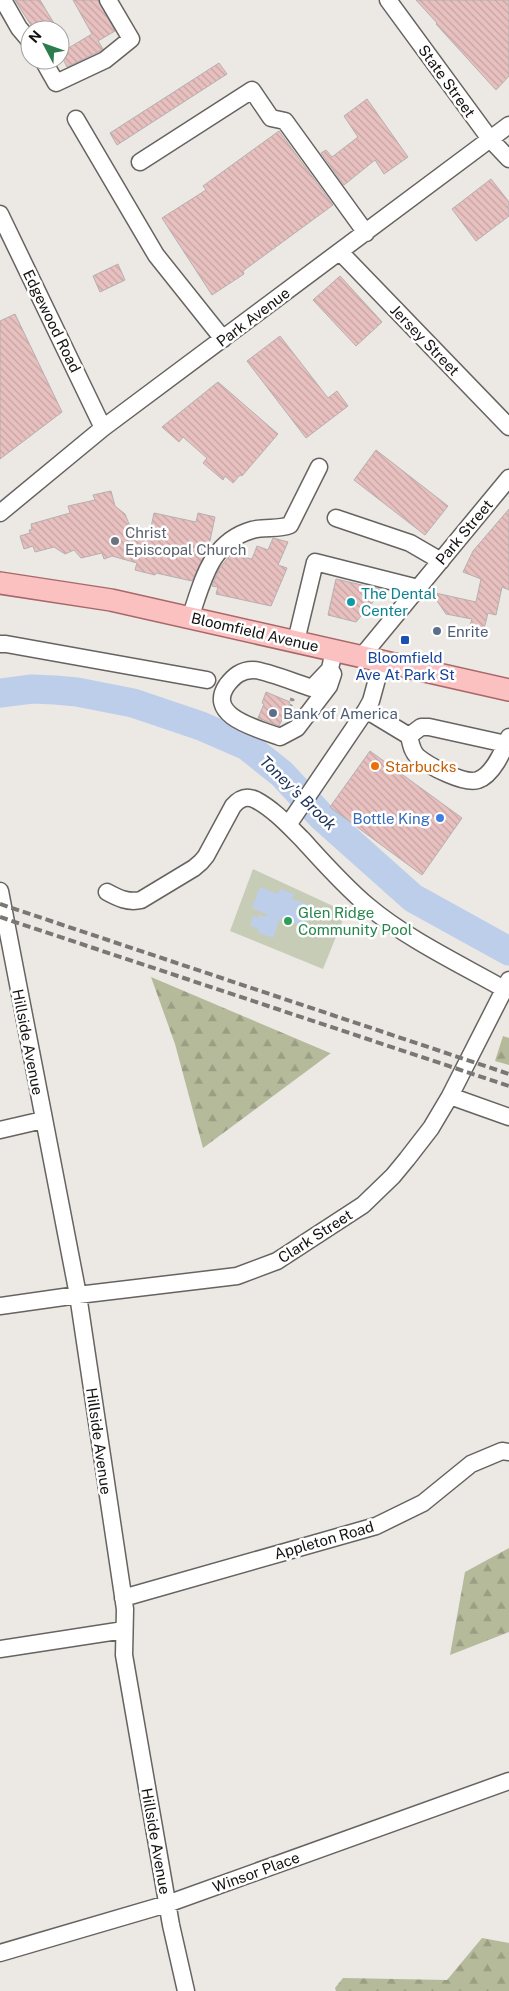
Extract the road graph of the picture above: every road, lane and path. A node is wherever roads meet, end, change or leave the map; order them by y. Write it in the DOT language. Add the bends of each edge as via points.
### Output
graph roads {
  1 [pos="3,0"];
  2 [pos="108,0"];
  3 [pos="388,0"];
  4 [pos="20,29"];
  5 [pos="49,70"];
  6 [pos="76,119"];
  7 [pos="509,124"];
  8 [pos="490,139"];
  9 [pos="509,159"];
  10 [pos="140,162"];
  11 [pos="0,214"];
  12 [pos="366,233"];
  13 [pos="340,252"];
  14 [pos="223,340"];
  15 [pos="509,427"];
  16 [pos="103,428"];
  17 [pos="319,467"];
  18 [pos="509,478"];
  19 [pos="0,513"];
  20 [pos="336,518"];
  21 [pos="441,561"];
  22 [pos="0,583"];
  23 [pos="418,588"];
  24 [pos="190,618"];
  25 [pos="296,641"];
  26 [pos="0,644"];
  27 [pos="362,656"];
  28 [pos="332,659"];
  29 [pos="382,661"];
  30 [pos="207,680"];
  31 [pos="509,690"];
  32 [pos="287,697"];
  33 [pos="293,700"];
  34 [pos="366,710"];
  35 [pos="409,736"];
  36 [pos="508,740"];
  37 [pos="288,825"];
  38 [pos="0,891"];
  39 [pos="107,892"];
  40 [pos="7,967"];
  41 [pos="507,984"];
  42 [pos="450,1096"];
  43 [pos="509,1117"];
  44 [pos="43,1120"];
  45 [pos="0,1130"];
  46 [pos="78,1295"];
  47 [pos="0,1306"];
  48 [pos="509,1452"];
  49 [pos="123,1598"];
  50 [pos="124,1630"];
  51 [pos="0,1649"];
  52 [pos="509,1781"];
  53 [pos="167,1904"];
  54 [pos="0,1953"];
  55 [pos="186,1991"];
  1 -- 4 [label="street"];
  2 -- 5 [label="street" via="131,39 105,60 56,83"];
  3 -- 8 [label="street, State Street"];
  6 -- 14 [label="street" via="156,255"];
  7 -- 8 [label="street, Park Avenue"];
  8 -- 9 [label="street, State Street"];
  8 -- 12 [label="street, Park Avenue"];
  10 -- 12 [label="street" via="252,90 271,118 285,121"];
  11 -- 16 [label="street, Edgewood Road"];
  12 -- 13 [label="street, Park Avenue"];
  13 -- 14 [label="street, Park Avenue"];
  13 -- 15 [label="street, Jersey Street"];
  14 -- 16 [label="street, Park Avenue"];
  16 -- 19 [label="street, Park Avenue"];
  17 -- 24 [label="street" via="290,525 260,528 232,537 218,553 207,568"];
  18 -- 21 [label="street, Park Street"];
  20 -- 21 [label="street" via="410,543"];
  21 -- 23 [label="street, Park Street"];
  22 -- 24 [label="main road, Bloomfield Avenue" via="111,600"];
  23 -- 25 [label="street" via="315,562"];
  23 -- 27 [label="street, Park Street"];
  24 -- 25 [label="main road, Bloomfield Avenue"];
  25 -- 28 [label="main road, Bloomfield Avenue"];
  26 -- 30 [label="street"];
  27 -- 28 [label="main road, Bloomfield Avenue"];
  27 -- 29 [label="main road, Bloomfield Avenue"];
  28 -- 28 [label="street" via="312,688 254,670 240,673 226,688 222,700 224,709 241,722 280,738 297,728 329,686"];
  29 -- 31 [label="main road, Bloomfield Avenue"];
  29 -- 34 [label="street"];
  32 -- 33 [label="path"];
  33 -- 33 [label="path" via="289,706 296,711 300,703"];
  34 -- 35 [label="street"];
  34 -- 37 [label="street"];
  35 -- 36 [label="street" via="421,727 429,727"];
  35 -- 36 [label="street" via="418,757 432,767 469,782 484,777"];
  37 -- 39 [label="street" via="257,801 244,798 233,806 206,856 194,868 141,900 123,900"];
  37 -- 41 [label="street" via="383,918"];
  38 -- 40 [label="street, Hillside Avenue"];
  40 -- 44 [label="street, Hillside Avenue"];
  41 -- 42 [label="street, Clark Street"];
  42 -- 43 [label="street"];
  42 -- 46 [label="street, Clark Street" via="394,1176 346,1217 277,1261 237,1276"];
  44 -- 45 [label="street"];
  44 -- 46 [label="street, Hillside Avenue"];
  46 -- 47 [label="street, Clark Street"];
  46 -- 49 [label="street, Hillside Avenue"];
  48 -- 49 [label="street, Appleton Road" via="502,1451 471,1464 423,1503 376,1526"];
  49 -- 50 [label="street, Hillside Avenue"];
  50 -- 51 [label="street"];
  50 -- 53 [label="street, Hillside Avenue" via="124,1655"];
  52 -- 53 [label="street, Winsor Place"];
  53 -- 54 [label="street, Winsor Place"];
  53 -- 55 [label="street, Hillside Avenue"];
}
